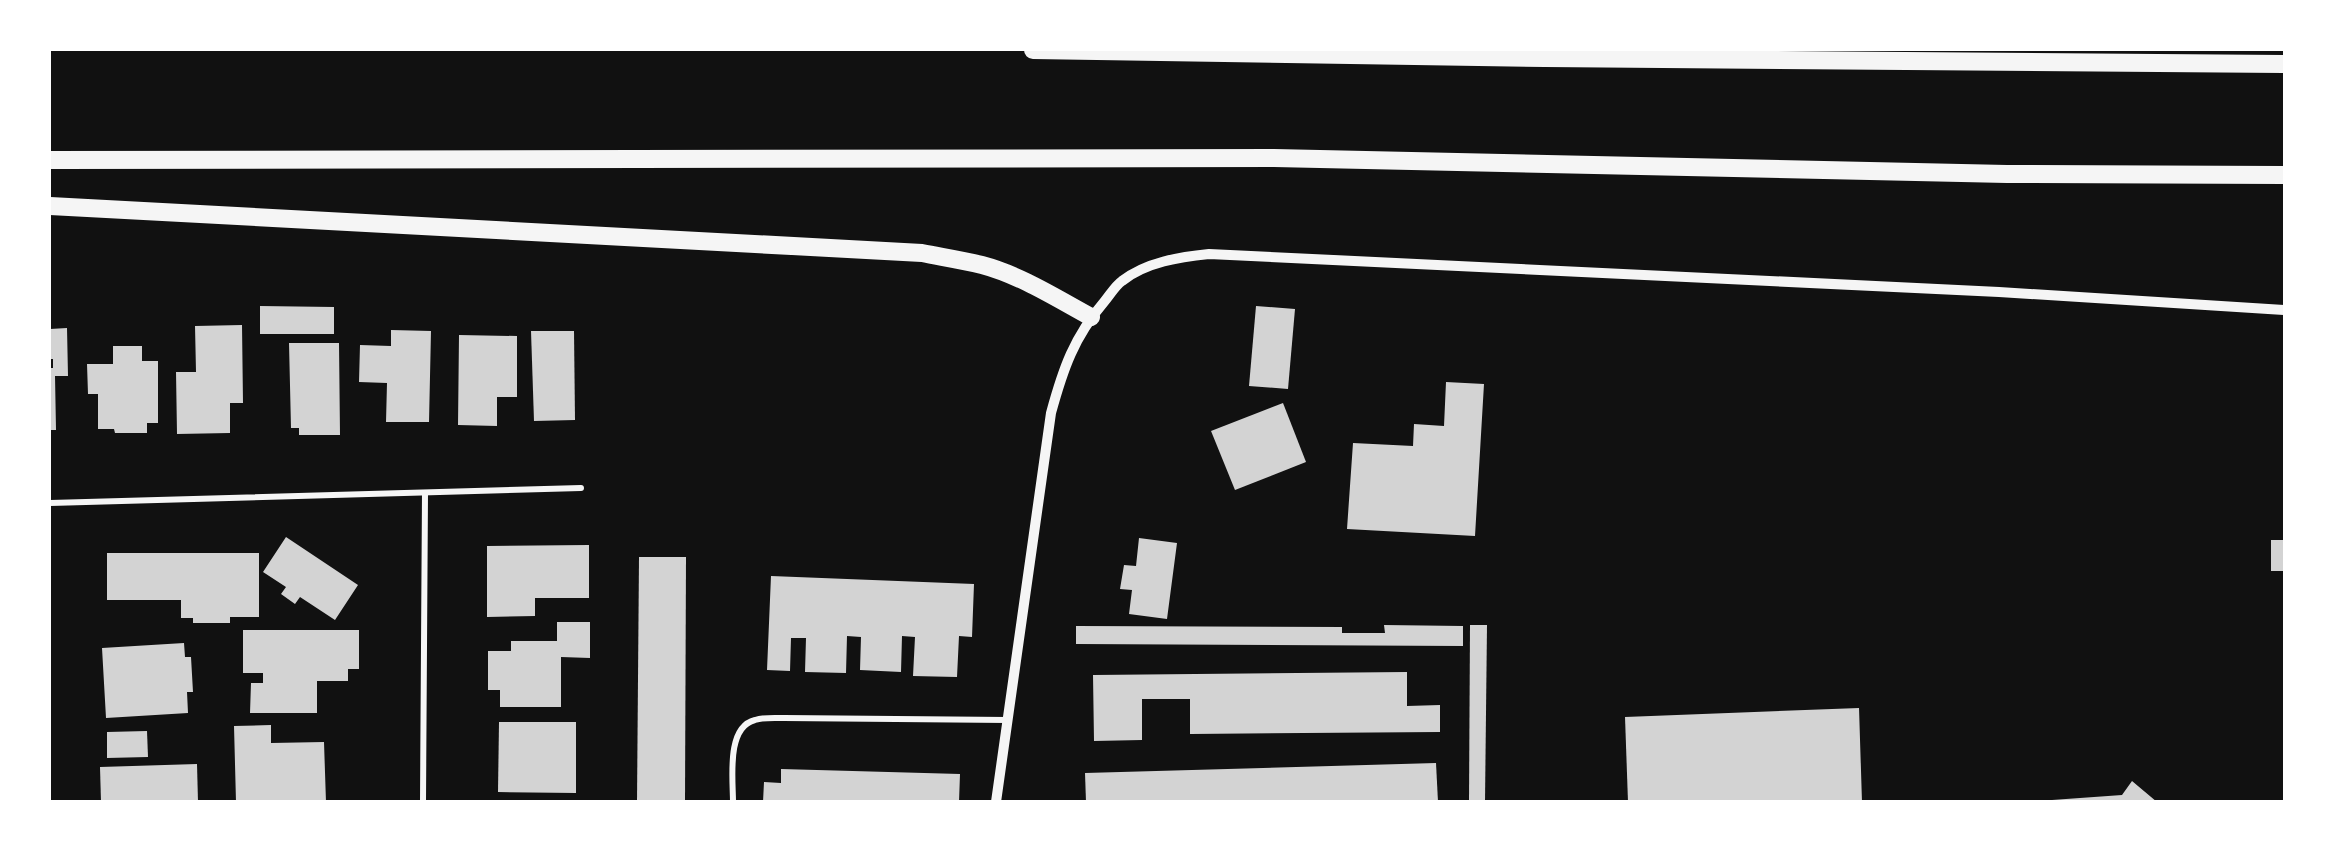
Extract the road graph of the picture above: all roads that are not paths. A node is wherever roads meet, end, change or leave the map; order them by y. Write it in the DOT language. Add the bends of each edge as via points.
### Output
graph roads {
  1 [pos="1033,50"];
  2 [pos="2018,50"];
  3 [pos="1954,61"];
  4 [pos="2284,64"];
  5 [pos="50,160"];
  6 [pos="2284,176"];
  7 [pos="50,206"];
  8 [pos="2284,310"];
  9 [pos="1091,317"];
  10 [pos="581,488"];
  11 [pos="425,493"];
  12 [pos="50,503"];
  13 [pos="1008,720"];
  14 [pos="423,801"];
  15 [pos="733,801"];
  16 [pos="996,801"];
  1 -- 3 [label="highway"];
  2 -- 3 [label="highway"];
  3 -- 4 [label="highway"];
  5 -- 6 [label="highway" via="1274,158"];
  7 -- 9 [label="highway" via="922,253 1008,274"];
  8 -- 9 [label="street" via="1999,292 1209,254 1180,257 1138,272 1122,281"];
  9 -- 13 [label="street" via="1070,352 1051,413"];
  10 -- 11 [label="street"];
  11 -- 12 [label="street"];
  11 -- 14 [label="street"];
  13 -- 15 [label="street" via="753,720 737,734"];
  13 -- 16 [label="street"];
}
